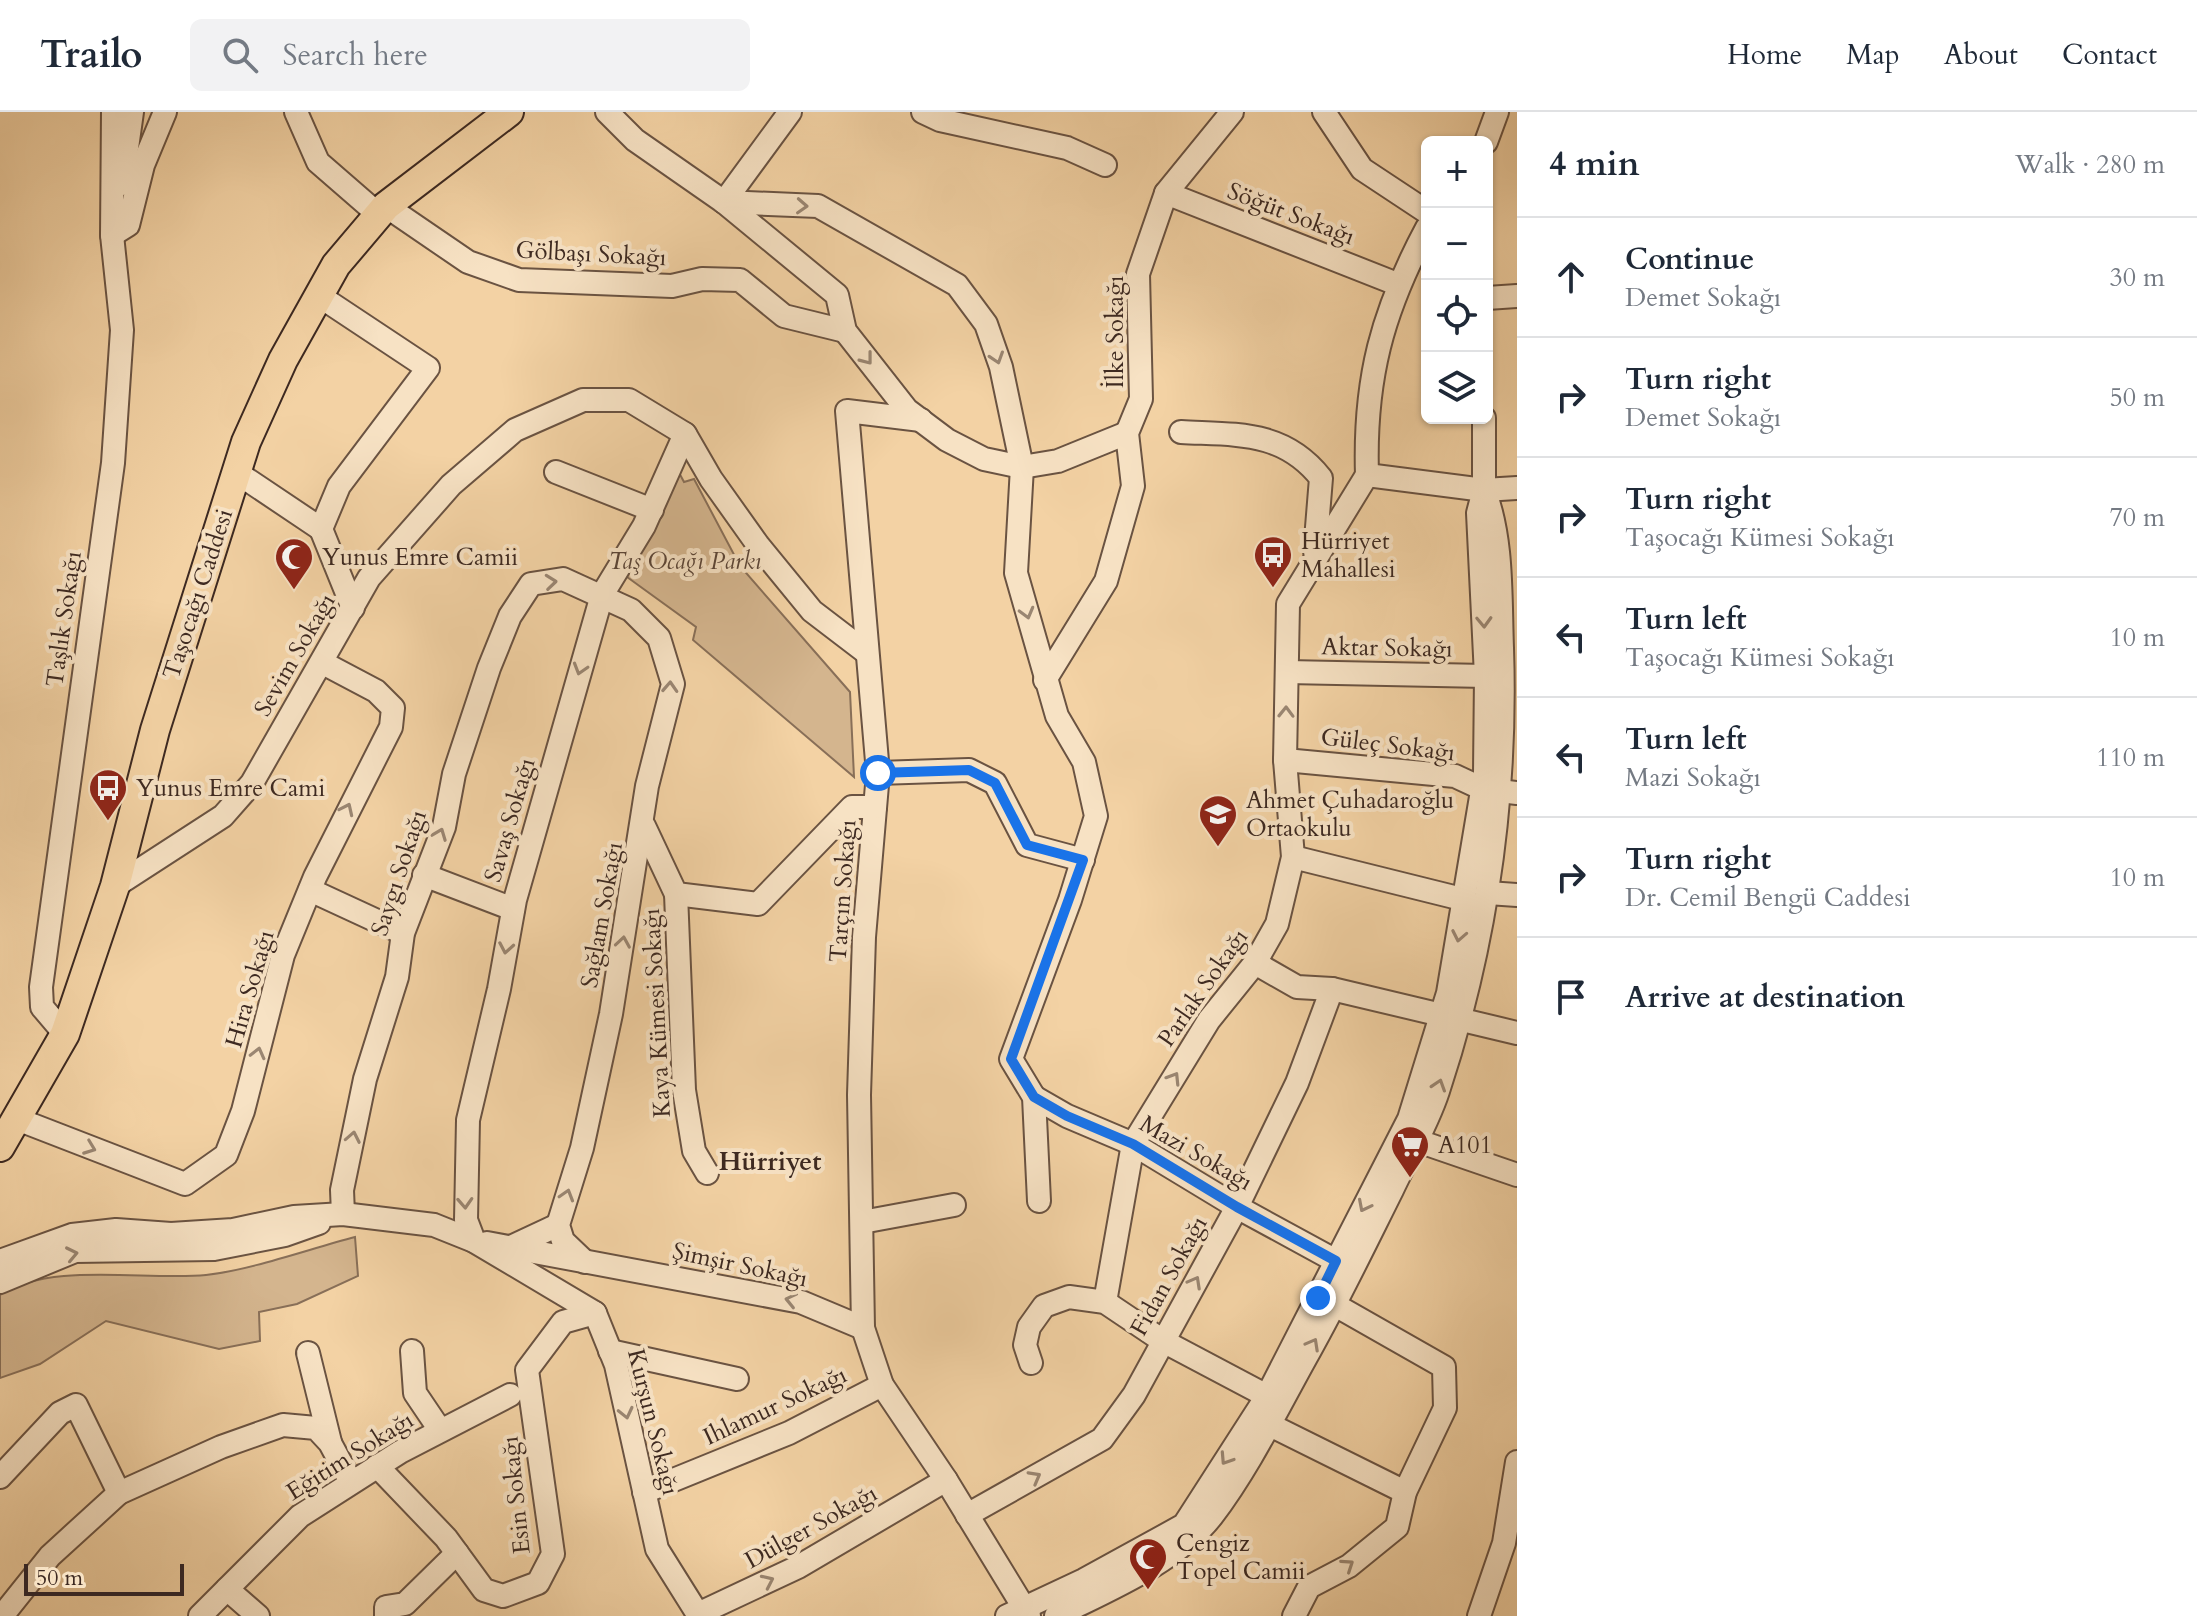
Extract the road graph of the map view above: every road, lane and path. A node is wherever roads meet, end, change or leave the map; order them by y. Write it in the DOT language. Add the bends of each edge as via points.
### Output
graph roads {
  1 [pos="113,112"];
  2 [pos="132,112"];
  3 [pos="165,112"];
  4 [pos="296,112"];
  5 [pos="509,112"];
  6 [pos="607,112"];
  7 [pos="790,112"];
  8 [pos="923,112"];
  9 [pos="1232,112"];
  10 [pos="1324,112"];
  11 [pos="1497,112"];
  12 [pos="1488,136"];
  13 [pos="1105,165"];
  14 [pos="1166,193"];
  15 [pos="112,202"];
  16 [pos="724,202"];
  17 [pos="1421,208"];
  18 [pos="382,211"];
  19 [pos="112,235"];
  20 [pos="1421,239"];
  21 [pos="1397,284"];
  22 [pos="1517,296"];
  23 [pos="321,297"];
  24 [pos="1493,298"];
  25 [pos="845,331"];
  26 [pos="921,420"];
  27 [pos="1484,424"];
  28 [pos="1181,432"];
  29 [pos="1127,433"];
  30 [pos="685,434"];
  31 [pos="1022,467"];
  32 [pos="236,472"];
  33 [pos="556,472"];
  34 [pos="1367,475"];
  35 [pos="1517,488"];
  36 [pos="1484,490"];
  37 [pos="652,510"];
  38 [pos="321,529"];
  39 [pos="1315,557"];
  40 [pos="602,595"];
  41 [pos="1509,604"];
  42 [pos="353,608"];
  43 [pos="867,653"];
  44 [pos="323,663"];
  45 [pos="1287,672"];
  46 [pos="1486,676"];
  47 [pos="1045,680"];
  48 [pos="1510,715"];
  49 [pos="1285,760"];
  50 [pos="878,773"];
  51 [pos="1500,791"];
  52 [pos="875,807"];
  53 [pos="644,826"];
  54 [pos="1293,857"];
  55 [pos="1083,860"];
  56 [pos="424,875"];
  57 [pos="115,886"];
  58 [pos="310,890"];
  59 [pos="1488,893"];
  60 [pos="676,894"];
  61 [pos="1517,895"];
  62 [pos="1466,900"];
  63 [pos="513,909"];
  64 [pos="403,933"];
  65 [pos="1255,963"];
  66 [pos="1332,989"];
  67 [pos="1449,1019"];
  68 [pos="1517,1033"];
  69 [pos="65,1034"];
  70 [pos="1034,1097"];
  71 [pos="17,1119"];
  72 [pos="1415,1140"];
  73 [pos="1133,1144"];
  74 [pos="0,1147"];
  75 [pos="707,1173"];
  76 [pos="1517,1175"];
  77 [pos="1039,1201"];
  78 [pos="954,1205"];
  79 [pos="1237,1207"];
  80 [pos="343,1214"];
  81 [pos="862,1222"];
  82 [pos="558,1225"];
  83 [pos="474,1241"];
  84 [pos="511,1247"];
  85 [pos="0,1261"];
  86 [pos="1336,1261"];
  87 [pos="585,1262"];
  88 [pos="0,1282"];
  89 [pos="1105,1302"];
  90 [pos="1335,1305"];
  91 [pos="595,1313"];
  92 [pos="863,1328"];
  93 [pos="1163,1341"];
  94 [pos="412,1351"];
  95 [pos="610,1351"];
  96 [pos="308,1353"];
  97 [pos="1031,1363"];
  98 [pos="737,1379"];
  99 [pos="882,1385"];
  100 [pos="510,1395"];
  101 [pos="1267,1396"];
  102 [pos="1261,1421"];
  103 [pos="440,1430"];
  104 [pos="330,1443"];
  105 [pos="1517,1462"];
  106 [pos="377,1466"];
  107 [pos="0,1477"];
  108 [pos="946,1480"];
  109 [pos="351,1482"];
  110 [pos="644,1492"];
  111 [pos="1405,1492"];
  112 [pos="119,1493"];
  113 [pos="967,1515"];
  114 [pos="457,1553"];
  115 [pos="227,1589"];
  116 [pos="1035,1612"];
  117 [pos="698,1615"];
  118 [pos="2,1616"];
  119 [pos="200,1616"];
  120 [pos="258,1616"];
  121 [pos="386,1616"];
  122 [pos="1294,1616"];
  123 [pos="1479,1616"];
  1 -- 15 [label="street, Taşlık Sokağı"];
  2 -- 15 [label="street, Taşlık Sokağı" via="125,178"];
  3 -- 19 [label="street" via="143,165 128,225"];
  4 -- 18 [label="street, Gölbaşı Sokağı" via="318,162"];
  5 -- 18 [label="main road, Taşocağı Caddesi"];
  6 -- 16 [label="street" via="635,140"];
  7 -- 16 [label="street"];
  8 -- 13 [label="street" via="1067,148"];
  9 -- 14 [label="street, İlke Sokağı"];
  10 -- 17 [label="street" via="1362,169"];
  11 -- 12 [label="street"];
  14 -- 21 [label="street, Söğüt Sokağı"];
  14 -- 29 [label="street, İlke Sokağı" via="1138,274 1141,399"];
  15 -- 19 [label="street, Taşlık Sokağı"];
  16 -- 25 [label="street" via="837,295"];
  16 -- 31 [label="street, one-way" via="818,206 957,285 986,324 1001,367"];
  18 -- 23 [label="main road, Taşocağı Caddesi" via="336,265"];
  18 -- 25 [label="street, Gölbaşı Sokağı" via="468,262 519,280 672,286 702,279 740,280 784,316"];
  19 -- 69 [label="street, Taşlık Sokağı" via="122,330 113,463 41,987 42,1007"];
  20 -- 21 [label="street"];
  21 -- 34 [label="street" via="1375,360 1366,422"];
  22 -- 24 [label="street"];
  23 -- 32 [label="main road, Taşocağı Caddesi" via="283,360"];
  23 -- 38 [label="street" via="428,368 339,486"];
  25 -- 26 [label="street, one-way" via="907,410"];
  26 -- 31 [label="street" via="984,459"];
  26 -- 43 [label="street, Tarçın Sokağı" via="847,411"];
  27 -- 36 [label="street"];
  28 -- 39 [label="street" via="1260,436 1304,456 1321,478"];
  29 -- 31 [label="street" via="1058,461"];
  29 -- 47 [label="street" via="1133,486 1106,581"];
  30 -- 37 [label="street, Savaş Sokağı"];
  30 -- 42 [label="street, Sevim Sokağı" via="629,400 583,400 515,430 451,485 369,578"];
  30 -- 43 [label="street, Sevim Sokağı" via="758,545 812,611"];
  31 -- 47 [label="street, one-way" via="1016,573"];
  32 -- 38 [label="street"];
  32 -- 57 [label="main road, Taşocağı Caddesi" via="155,730"];
  33 -- 37 [label="street"];
  34 -- 36 [label="street"];
  34 -- 39 [label="street, Parlak Sokağı"];
  35 -- 36 [label="street"];
  36 -- 41 [label="street"];
  36 -- 46 [label="street, one-way" via="1478,513"];
  37 -- 40 [label="street, Savaş Sokağı"];
  38 -- 42 [label="street"];
  39 -- 45 [label="street, Parlak Sokağı" via="1288,604"];
  53 -- 40 [label="street, Sağlam Sokağı, one-way" via="647,786 673,684 659,638 631,610"];
  56 -- 40 [label="street, Saygı Sokağı, one-way" via="444,827 465,734 510,616 531,584 563,579"];
  40 -- 63 [label="street, Savaş Sokağı, one-way"];
  41 -- 48 [label="street"];
  42 -- 44 [label="street, Sevim Sokağı"];
  43 -- 50 [label="street, Tarçın Sokağı"];
  44 -- 57 [label="street, Sevim Sokağı" via="252,783 223,816"];
  58 -- 44 [label="street, Hira Sokağı, one-way" via="391,727 393,708 376,691"];
  45 -- 46 [label="street, Aktar Sokağı"];
  49 -- 45 [label="street, Parlak Sokağı, one-way"];
  46 -- 51 [label="street"];
  47 -- 55 [label="street" via="1057,716 1084,762 1096,816"];
  48 -- 51 [label="street"];
  49 -- 51 [label="street, Güleç Sokağı" via="1455,776"];
  49 -- 54 [label="street, Parlak Sokağı"];
  50 -- 52 [label="street, Tarçın Sokağı"];
  50 -- 55 [label="street" via="969,770 995,783 1027,845"];
  51 -- 59 [label="street"];
  51 -- 62 [label="street"];
  52 -- 60 [label="street" via="852,807 758,904"];
  52 -- 81 [label="street, Tarçın Sokağı" via="859,1095"];
  53 -- 60 [label="street"];
  82 -- 53 [label="street, Sağlam Sokağı, one-way" via="582,1148 608,1029"];
  54 -- 62 [label="street"];
  54 -- 65 [label="street, Parlak Sokağı" via="1277,924"];
  55 -- 70 [label="street" via="1011,1059"];
  56 -- 63 [label="street"];
  56 -- 64 [label="street, Saygı Sokağı"];
  57 -- 69 [label="main road, Taşocağı Caddesi"];
  58 -- 64 [label="street"];
  71 -- 58 [label="street, Hira Sokağı, one-way" via="185,1184 200,1176 226,1155 243,1111 283,955"];
  59 -- 61 [label="street"];
  59 -- 67 [label="street"];
  60 -- 75 [label="street, Kaya Kümesi Sokağı" via="684,1090 694,1151"];
  62 -- 67 [label="street, one-way"];
  63 -- 83 [label="street, Savaş Sokağı, one-way" via="468,1120 466,1220"];
  80 -- 64 [label="street, Saygı Sokağı, one-way" via="342,1190 365,1079 397,977"];
  65 -- 66 [label="street" via="1297,987"];
  73 -- 65 [label="street, Parlak Sokağı, one-way" via="1209,1020"];
  66 -- 67 [label="street"];
  66 -- 79 [label="street, Fidan Sokağı" via="1297,1083"];
  67 -- 68 [label="street"];
  72 -- 67 [label="street, one-way" via="1437,1094"];
  67 -- 86 [label="street, one-way" via="1409,1119"];
  69 -- 71 [label="main road, Taşocağı Caddesi"];
  70 -- 73 [label="street, Mazi Sokağı"];
  70 -- 77 [label="street"];
  71 -- 74 [label="main road, Taşocağı Caddesi"];
  72 -- 76 [label="street"];
  72 -- 90 [label="street"];
  73 -- 79 [label="street, Mazi Sokağı"];
  73 -- 89 [label="street, Parlak Sokağı"];
  78 -- 81 [label="street"];
  79 -- 86 [label="street, Mazi Sokağı"];
  93 -- 79 [label="street, Fidan Sokağı, one-way"];
  80 -- 83 [label="street" via="434,1225"];
  80 -- 85 [label="street" via="294,1217 233,1230 72,1235"];
  88 -- 80 [label="street, one-way" via="75,1251 214,1249 285,1235"];
  81 -- 92 [label="street, Tarçın Sokağı"];
  82 -- 84 [label="street"];
  82 -- 87 [label="street" via="563,1241"];
  83 -- 84 [label="street, Şimşir Sokağı"];
  83 -- 91 [label="street"];
  84 -- 87 [label="street, Şimşir Sokağı"];
  86 -- 101 [label="street"];
  92 -- 87 [label="street, Şimşir Sokağı, one-way" via="801,1302"];
  89 -- 93 [label="street"];
  89 -- 97 [label="street" via="1069,1297 1044,1306 1029,1327 1025,1345"];
  102 -- 90 [label="street, one-way"];
  90 -- 111 [label="street" via="1444,1367 1445,1408"];
  91 -- 95 [label="street, Kurşun Sokağı"];
  91 -- 114 [label="street, Esin Sokağı" via="563,1322 527,1370 553,1554 538,1583 503,1596 484,1590"];
  92 -- 99 [label="street"];
  93 -- 101 [label="street"];
  113 -- 93 [label="street, Fidan Sokağı, one-way" via="1102,1439"];
  94 -- 103 [label="street" via="415,1393"];
  95 -- 98 [label="street"];
  95 -- 110 [label="street, Kurşun Sokağı, one-way"];
  96 -- 104 [label="street"];
  99 -- 108 [label="street"];
  99 -- 110 [label="street, Ihlamur Sokağı" via="789,1433"];
  100 -- 103 [label="street, Eğitim Sokağı"];
  101 -- 102 [label="street"];
  102 -- 111 [label="street"];
  102 -- 116 [label="street" via="1211,1517 1179,1547 1117,1586"];
  103 -- 106 [label="street, Eğitim Sokağı"];
  104 -- 109 [label="street"];
  104 -- 112 [label="street" via="316,1428 283,1425"];
  105 -- 123 [label="street" via="1504,1543"];
  106 -- 109 [label="street, Eğitim Sokağı"];
  106 -- 114 [label="street, Esin Sokağı"];
  107 -- 112 [label="street" via="60,1413 76,1405"];
  108 -- 113 [label="street"];
  117 -- 108 [label="street, Dülger Sokağı, one-way" via="798,1567"];
  109 -- 115 [label="street, Eğitim Sokağı" via="300,1516"];
  110 -- 117 [label="street, Kurşun Sokağı" via="657,1549"];
  122 -- 111 [label="street, one-way" via="1309,1587 1349,1566 1397,1527"];
  112 -- 118 [label="street" via="50,1556"];
  113 -- 116 [label="street"];
  114 -- 121 [label="street" via="405,1604 386,1607"];
  115 -- 119 [label="street, Eğitim Sokağı"];
  115 -- 120 [label="street"];
}
